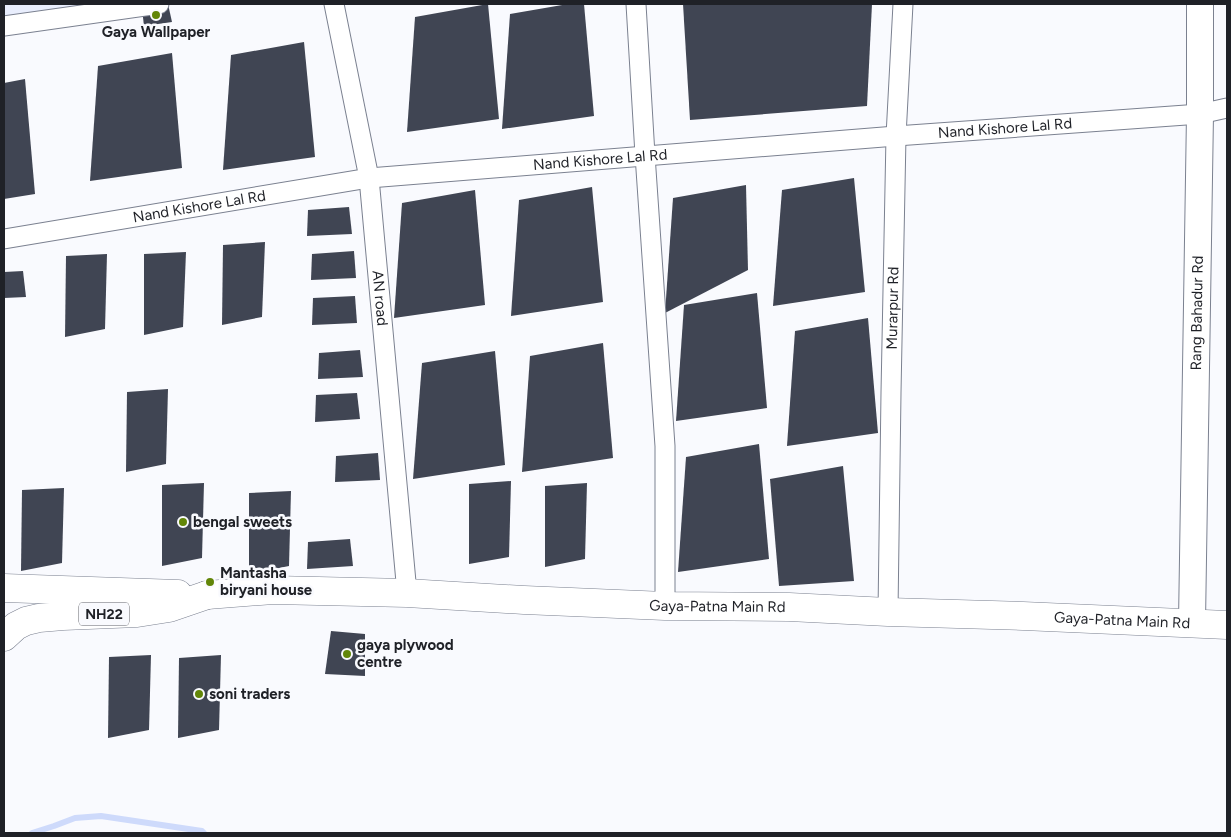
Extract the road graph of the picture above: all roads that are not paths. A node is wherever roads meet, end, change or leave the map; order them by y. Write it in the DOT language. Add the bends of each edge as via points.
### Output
graph roads {
  1 [pos="159,4"];
  2 [pos="334,4"];
  3 [pos="636,4"];
  4 [pos="903,4"];
  5 [pos="1200,4"];
  6 [pos="4,26"];
  7 [pos="1227,108"];
  8 [pos="1200,114"];
  9 [pos="896,136"];
  10 [pos="645,155"];
  11 [pos="369,178"];
  12 [pos="4,239"];
  13 [pos="4,588"];
  14 [pos="407,593"];
  15 [pos="207,595"];
  16 [pos="665,606"];
  17 [pos="888,612"];
  18 [pos="1192,622"];
  19 [pos="1227,625"];
  20 [pos="4,637"];
  1 -- 6 [label="street"];
  2 -- 11 [label="street, AN road"];
  3 -- 10 [label="street"];
  4 -- 9 [label="street, Murarpur Rd"];
  5 -- 8 [label="street, Rang Bahadur Rd"];
  7 -- 8 [label="street, Nand Kishore Lal Rd"];
  8 -- 9 [label="street, Nand Kishore Lal Rd"];
  8 -- 18 [label="street, Rang Bahadur Rd"];
  9 -- 10 [label="street, Nand Kishore Lal Rd"];
  9 -- 17 [label="street, Murarpur Rd"];
  10 -- 11 [label="street, Nand Kishore Lal Rd"];
  10 -- 16 [label="street" via="664,446"];
  11 -- 12 [label="street, Nand Kishore Lal Rd"];
  11 -- 14 [label="street, AN road"];
  13 -- 15 [label="main road"];
  14 -- 15 [label="main road, Gaya-Patna Main Rd" via="273,590"];
  14 -- 16 [label="main road, Gaya-Patna Main Rd"];
  15 -- 20 [label="main road, NH22" via="169,608 137,613 39,618 16,626"];
  16 -- 17 [label="main road, Gaya-Patna Main Rd"];
  17 -- 18 [label="main road, Gaya-Patna Main Rd"];
  18 -- 19 [label="main road, Gaya-Patna Main Rd"];
}
